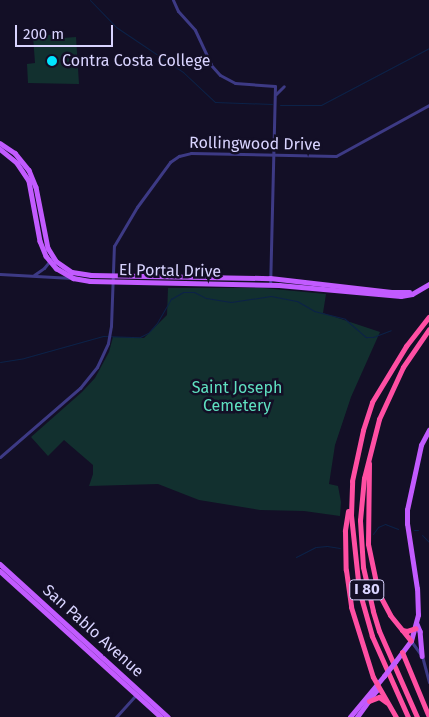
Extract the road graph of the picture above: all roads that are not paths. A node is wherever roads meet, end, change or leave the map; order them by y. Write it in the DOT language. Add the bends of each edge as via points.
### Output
graph roads {
  1 [pos="173,0"];
  2 [pos="284,86"];
  3 [pos="275,97"];
  4 [pos="429,105"];
  5 [pos="0,143"];
  6 [pos="0,149"];
  7 [pos="274,156"];
  8 [pos="53,257"];
  9 [pos="49,262"];
  10 [pos="0,274"];
  11 [pos="33,275"];
  12 [pos="111,276"];
  13 [pos="72,278"];
  14 [pos="270,278"];
  15 [pos="112,282"];
  16 [pos="429,284"];
  17 [pos="270,285"];
  18 [pos="420,288"];
  19 [pos="429,317"];
  20 [pos="429,329"];
  21 [pos="429,430"];
  22 [pos="369,455"];
  23 [pos="0,457"];
  24 [pos="352,481"];
  25 [pos="0,564"];
  26 [pos="0,571"];
  27 [pos="416,626"];
  28 [pos="402,630"];
  29 [pos="411,641"];
  30 [pos="402,652"];
  31 [pos="422,656"];
  32 [pos="429,682"];
  33 [pos="377,684"];
  34 [pos="138,693"];
  35 [pos="369,701"];
  36 [pos="392,710"];
  37 [pos="116,717"];
  38 [pos="161,717"];
  39 [pos="168,717"];
  40 [pos="350,717"];
  41 [pos="357,717"];
  42 [pos="396,717"];
  43 [pos="408,717"];
  44 [pos="418,717"];
  45 [pos="429,717"];
  1 -- 3 [label="street" via="195,30 211,65 220,75 235,83 275,86"];
  2 -- 3 [label="street"];
  3 -- 7 [label="street"];
  4 -- 7 [label="street, Rollingwood Drive" via="336,156"];
  5 -- 8 [label="main road" via="20,159 34,180 45,241"];
  6 -- 9 [label="main road" via="17,163 29,181 40,241"];
  7 -- 12 [label="street, Rollingwood Drive" via="191,153 178,156 137,207 116,242 112,252"];
  7 -- 14 [label="street"];
  8 -- 9 [label="street"];
  8 -- 12 [label="main road, El Portal Drive" via="66,269 78,274"];
  9 -- 11 [label="street"];
  9 -- 13 [label="main road, El Portal Drive"];
  10 -- 11 [label="street"];
  11 -- 13 [label="street"];
  12 -- 14 [label="main road, El Portal Drive"];
  12 -- 15 [label="street"];
  13 -- 15 [label="main road, El Portal Drive"];
  14 -- 17 [label="street"];
  14 -- 18 [label="main road, El Portal Drive" via="391,292 411,292"];
  15 -- 17 [label="main road, El Portal Drive"];
  15 -- 23 [label="street" via="110,332 97,367 84,384"];
  16 -- 18 [label="main road, El Portal Drive"];
  17 -- 18 [label="main road, El Portal Drive" via="401,296"];
  19 -- 24 [label="highway, I 80" via="406,346 372,402 362,430"];
  20 -- 22 [label="highway, I 80" via="403,367 387,399"];
  21 -- 27 [label="main road" via="421,445 407,510 417,589"];
  22 -- 28 [label="highway" via="370,552 378,592"];
  22 -- 44 [label="highway, I 80" via="360,520 367,588 379,631"];
  24 -- 33 [label="highway" via="346,531 348,592 362,646"];
  24 -- 43 [label="highway, I 80" via="351,515 359,590 372,636"];
  25 -- 34 [label="main road, San Pablo Avenue"];
  26 -- 34 [label="main road, San Pablo Avenue"];
  27 -- 28 [label="highway"];
  27 -- 29 [label="main road"];
  27 -- 31 [label="main road" via="420,630"];
  28 -- 29 [label="highway"];
  29 -- 30 [label="main road"];
  29 -- 31 [label="street"];
  30 -- 33 [label="main road, bridge"];
  30 -- 45 [label="highway"];
  31 -- 32 [label="street"];
  33 -- 35 [label="main road"];
  33 -- 36 [label="highway"];
  33 -- 40 [label="main road"];
  34 -- 37 [label="street"];
  34 -- 38 [label="main road, San Pablo Avenue"];
  34 -- 39 [label="main road, San Pablo Avenue"];
  35 -- 36 [label="highway" via="383,698"];
  35 -- 41 [label="main road"];
  36 -- 42 [label="highway"];
}
